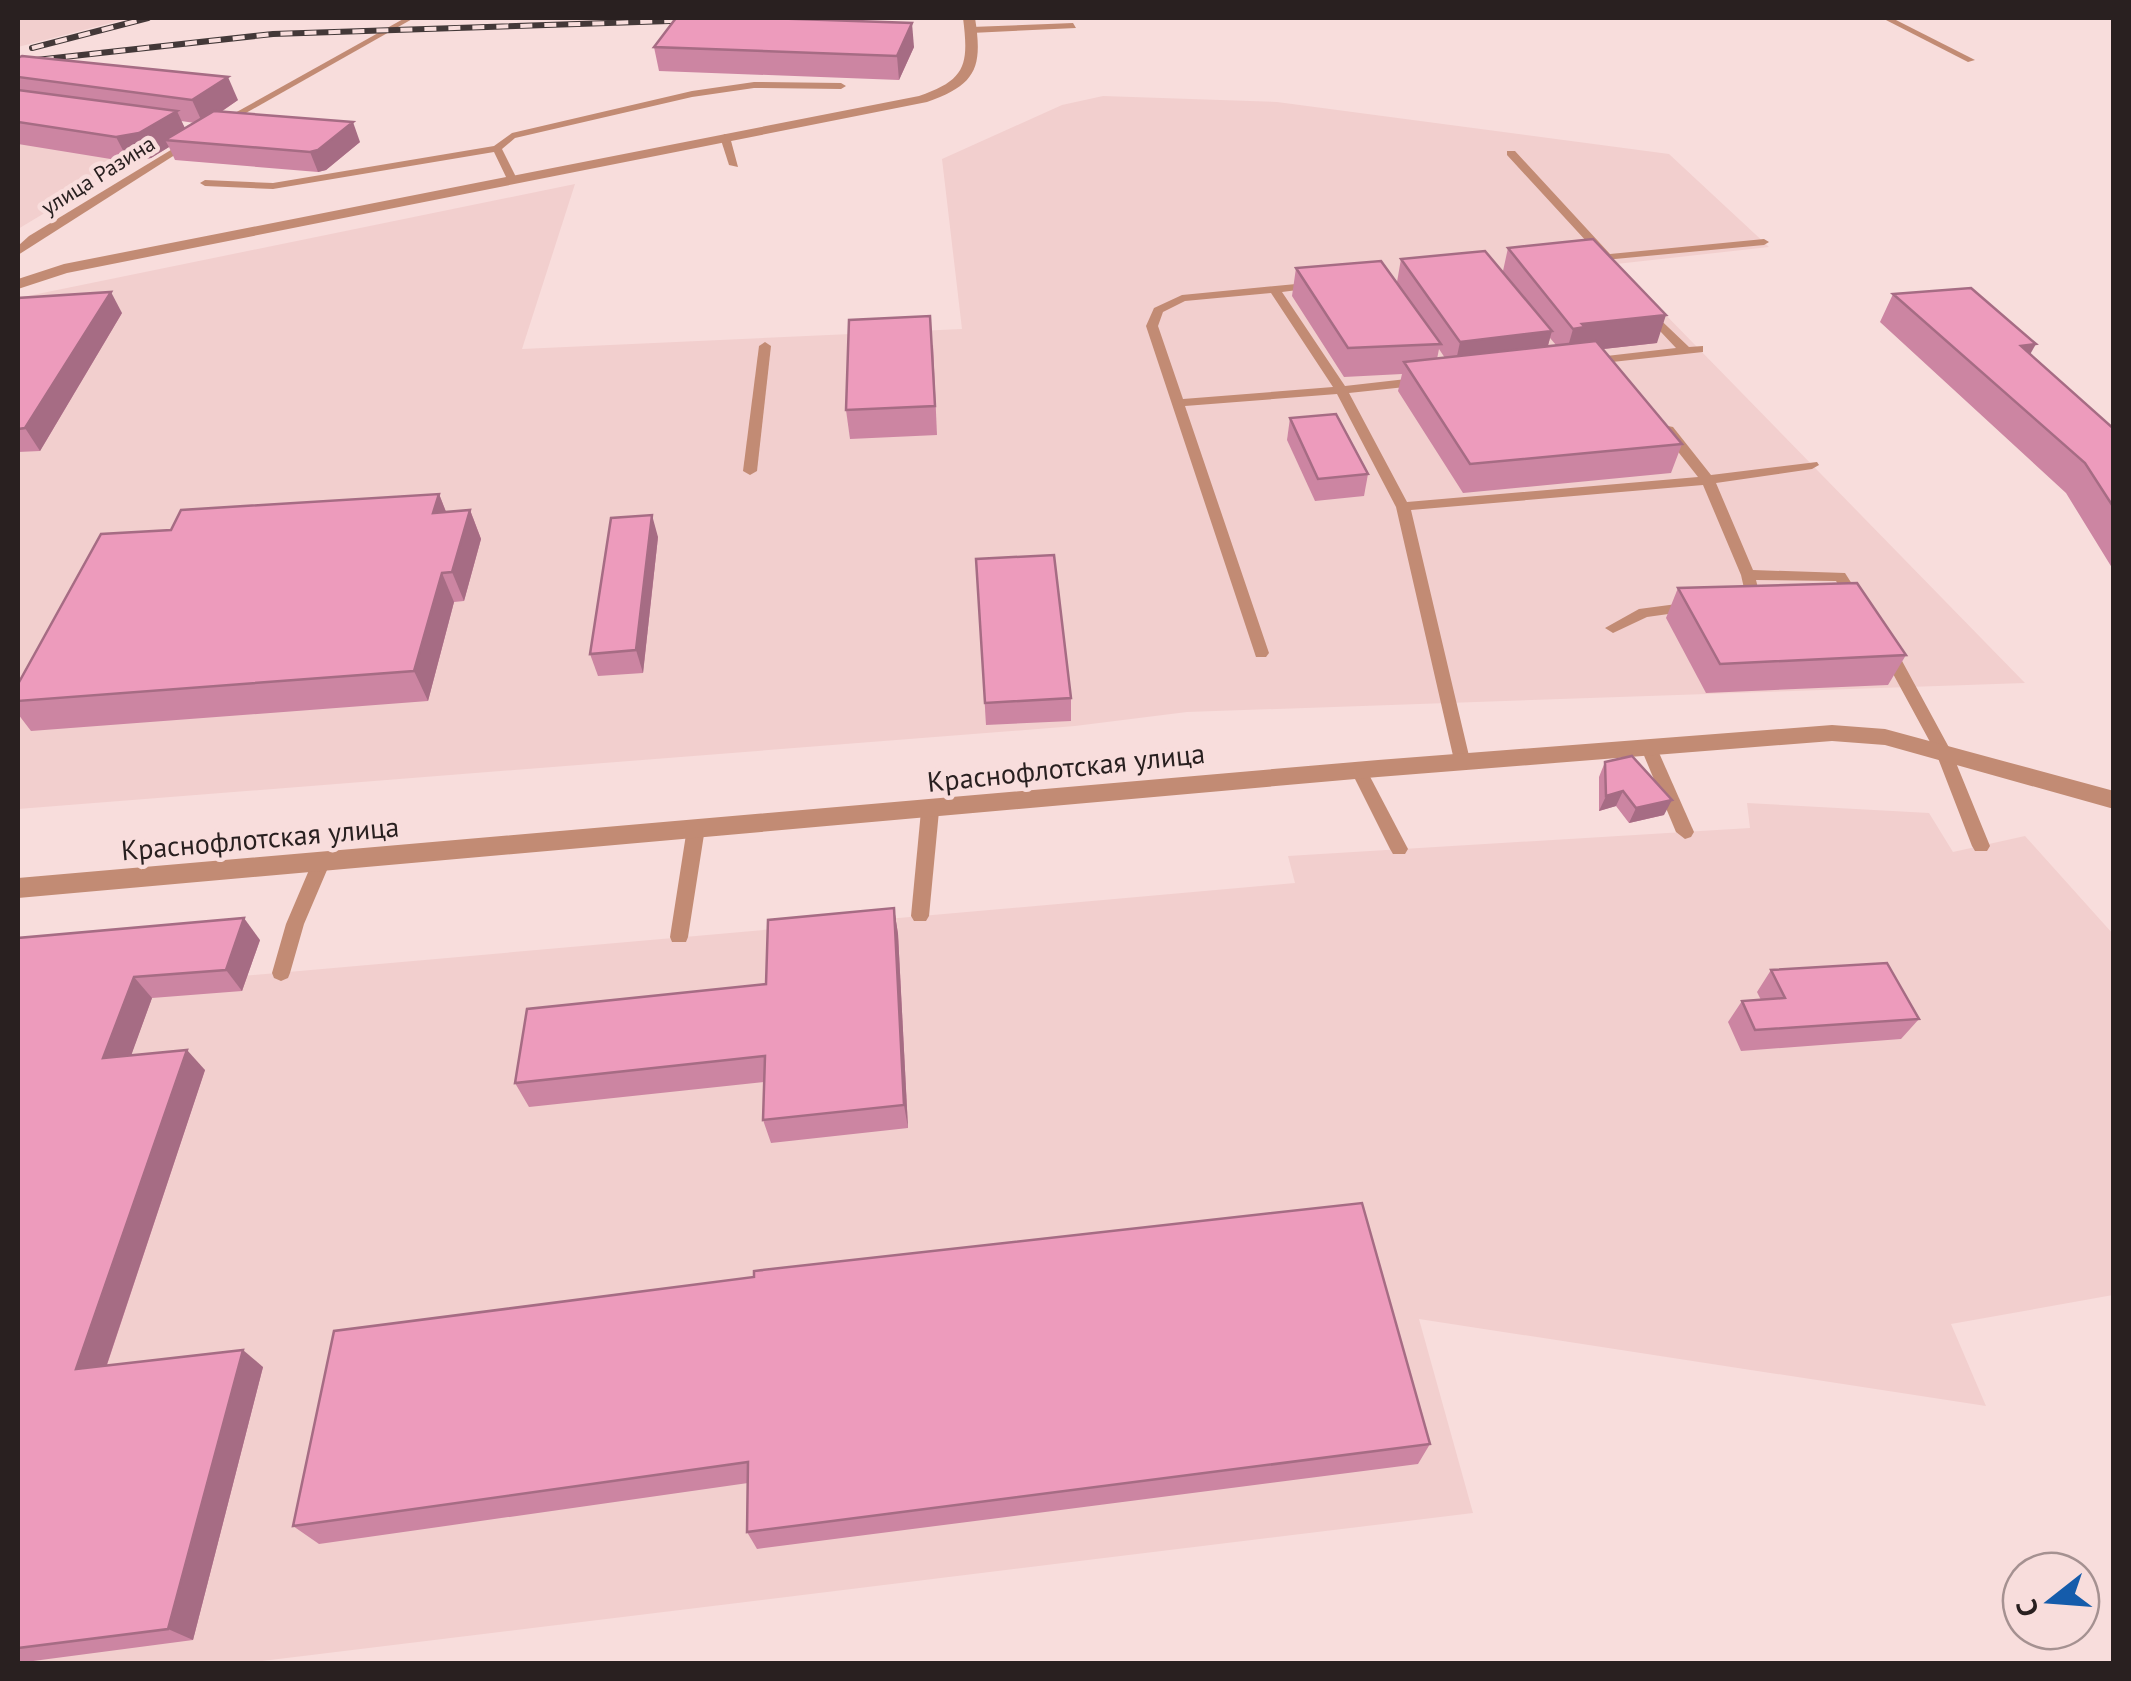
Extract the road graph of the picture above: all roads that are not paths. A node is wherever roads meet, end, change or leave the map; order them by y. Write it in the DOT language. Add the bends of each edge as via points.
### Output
graph roads {
  1 [pos="410,18"];
  2 [pos="1886,18"];
  3 [pos="970,24"];
  4 [pos="1073,26"];
  5 [pos="1971,60"];
  6 [pos="841,86"];
  7 [pos="725,137"];
  8 [pos="497,148"];
  9 [pos="1511,153"];
  10 [pos="734,165"];
  11 [pos="512,179"];
  12 [pos="205,183"];
  13 [pos="1764,242"];
  14 [pos="18,252"];
  15 [pos="1579,261"];
  16 [pos="1605,263"];
  17 [pos="18,284"];
  18 [pos="1327,284"];
  19 [pos="1274,289"];
  20 [pos="1636,298"];
  21 [pos="765,346"];
  22 [pos="1612,360"];
  23 [pos="1577,363"];
  24 [pos="1624,374"];
  25 [pos="1449,378"];
  26 [pos="1341,390"];
  27 [pos="1177,403"];
  28 [pos="1660,420"];
  29 [pos="1812,465"];
  30 [pos="750,471"];
  31 [pos="1708,480"];
  32 [pos="1402,507"];
  33 [pos="1748,575"];
  34 [pos="1736,602"];
  35 [pos="1718,604"];
  36 [pos="1612,628"];
  37 [pos="1261,653"];
  38 [pos="1648,746"];
  39 [pos="1944,753"];
  40 [pos="1462,760"];
  41 [pos="1358,770"];
  42 [pos="2114,800"];
  43 [pos="930,811"];
  44 [pos="696,828"];
  45 [pos="1685,832"];
  46 [pos="1981,846"];
  47 [pos="1398,849"];
  48 [pos="321,863"];
  49 [pos="18,888"];
  50 [pos="920,916"];
  51 [pos="679,937"];
  52 [pos="281,972"];
  1 -- 14 [label="lane, улица Разина" via="208,131"];
  2 -- 5 [label="lane"];
  3 -- 4 [label="lane"];
  3 -- 7 [label="street" via="974,66 936,95"];
  6 -- 8 [label="lane" via="754,85 692,94 512,136"];
  7 -- 10 [label="lane"];
  7 -- 11 [label="street"];
  8 -- 11 [label="lane"];
  8 -- 12 [label="lane" via="272,186"];
  9 -- 16 [label="lane"];
  11 -- 17 [label="street" via="64,269"];
  13 -- 16 [label="lane"];
  15 -- 16 [label="lane"];
  18 -- 19 [label="lane"];
  19 -- 26 [label="lane"];
  19 -- 27 [label="lane" via="1182,298 1158,310 1152,326"];
  20 -- 22 [label="lane" via="1692,350"];
  21 -- 30 [label="lane"];
  22 -- 23 [label="lane"];
  22 -- 24 [label="lane"];
  25 -- 26 [label="lane"];
  26 -- 27 [label="lane"];
  26 -- 32 [label="lane"];
  27 -- 37 [label="lane"];
  28 -- 31 [label="lane"];
  29 -- 31 [label="lane"];
  31 -- 32 [label="lane"];
  31 -- 33 [label="lane"];
  32 -- 40 [label="lane"];
  33 -- 34 [label="lane" via="1754,600"];
  33 -- 39 [label="lane" via="1840,576 1910,684"];
  35 -- 36 [label="lane" via="1644,612"];
  38 -- 39 [label="street, Краснофлотская улица" via="1832,733 1885,737"];
  38 -- 40 [label="street, Краснофлотская улица"];
  38 -- 45 [label="lane"];
  39 -- 42 [label="street, Краснофлотская улица"];
  39 -- 46 [label="lane"];
  40 -- 41 [label="street, Краснофлотская улица"];
  41 -- 43 [label="street, Краснофлотская улица"];
  41 -- 47 [label="lane"];
  43 -- 44 [label="street, Краснофлотская улица"];
  43 -- 50 [label="lane"];
  44 -- 48 [label="street, Краснофлотская улица"];
  44 -- 51 [label="lane"];
  48 -- 49 [label="street, Краснофлотская улица"];
  48 -- 52 [label="lane"];
}
